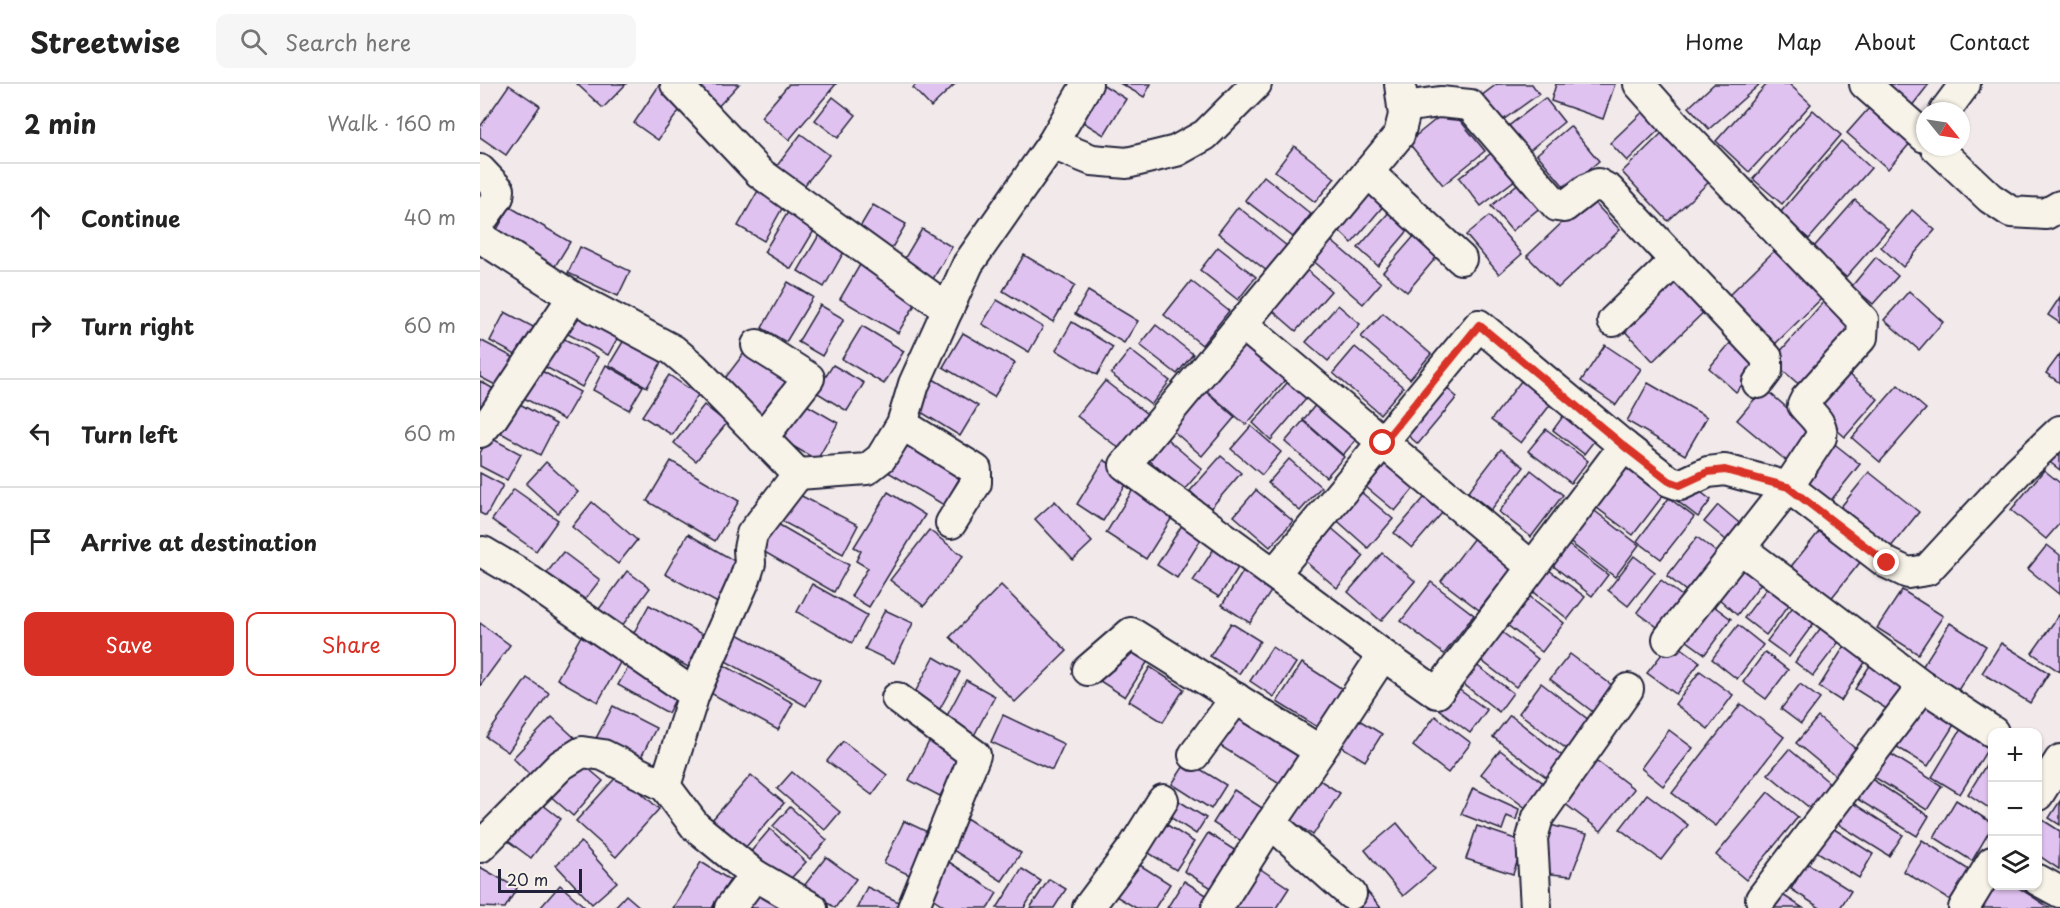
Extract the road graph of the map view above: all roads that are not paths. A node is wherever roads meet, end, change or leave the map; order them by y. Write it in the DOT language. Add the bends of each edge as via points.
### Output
graph roads {
  1 [pos="676,84"];
  2 [pos="1087,84"];
  3 [pos="1256,84"];
  4 [pos="1639,84"];
  5 [pos="1865,84"];
  6 [pos="1965,84"];
  7 [pos="1402,96"];
  8 [pos="1952,102"];
  9 [pos="1916,129"];
  10 [pos="1052,144"];
  11 [pos="1946,156"];
  12 [pos="480,170"];
  13 [pos="1368,172"];
  14 [pos="2060,206"];
  15 [pos="480,222"];
  16 [pos="480,237"];
  17 [pos="1461,259"];
  18 [pos="1676,260"];
  19 [pos="573,297"];
  20 [pos="948,309"];
  21 [pos="1613,321"];
  22 [pos="1242,324"];
  23 [pos="757,345"];
  24 [pos="1758,383"];
  25 [pos="902,424"];
  26 [pos="2060,430"];
  27 [pos="480,432"];
  28 [pos="762,438"];
  29 [pos="1383,443"];
  30 [pos="1624,446"];
  31 [pos="798,474"];
  32 [pos="1788,487"];
  33 [pos="951,523"];
  34 [pos="1740,548"];
  35 [pos="483,552"];
  36 [pos="1532,567"];
  37 [pos="1274,574"];
  38 [pos="1668,639"];
  39 [pos="1383,655"];
  40 [pos="1088,670"];
  41 [pos="1923,686"];
  42 [pos="1629,689"];
  43 [pos="694,694"];
  44 [pos="897,698"];
  45 [pos="1236,698"];
  46 [pos="1988,729"];
  47 [pos="1320,751"];
  48 [pos="1194,755"];
  49 [pos="665,786"];
  50 [pos="1163,800"];
  51 [pos="1271,823"];
  52 [pos="480,847"];
  53 [pos="1988,869"];
  54 [pos="754,875"];
  55 [pos="2042,883"];
  56 [pos="2060,892"];
  57 [pos="1351,894"];
  58 [pos="1761,899"];
  59 [pos="730,908"];
  60 [pos="812,908"];
  61 [pos="913,908"];
  62 [pos="1088,908"];
  63 [pos="1217,908"];
  64 [pos="1536,908"];
  65 [pos="1964,908"];
  1 -- 20 [label="street" via="760,173"];
  2 -- 10 [label="street"];
  3 -- 10 [label="street" via="1205,135 1176,151 1127,163 1092,160"];
  4 -- 32 [label="street" via="1863,320 1862,337 1803,405 1820,424 1821,437"];
  5 -- 9 [label="street"];
  6 -- 8 [label="street"];
  7 -- 13 [label="street" via="1404,115 1399,135"];
  7 -- 18 [label="street" via="1470,105 1557,206 1564,207 1598,184 1609,190"];
  10 -- 20 [label="street" via="968,264"];
  11 -- 14 [label="street" via="1990,198 2011,212 2046,214"];
  12 -- 15 [label="street" via="499,190"];
  13 -- 17 [label="street"];
  13 -- 22 [label="street"];
  16 -- 19 [label="street"];
  18 -- 21 [label="street"];
  18 -- 24 [label="street" via="1767,358 1767,371"];
  19 -- 27 [label="street"];
  19 -- 28 [label="street" via="673,350"];
  20 -- 25 [label="street" via="914,384"];
  22 -- 29 [label="street"];
  22 -- 37 [label="street" via="1125,465"];
  23 -- 28 [label="street" via="809,378"];
  25 -- 31 [label="street" via="881,458 867,469"];
  25 -- 33 [label="street" via="976,471 976,483"];
  26 -- 32 [label="street" via="1927,570 1908,573 1887,563"];
  28 -- 31 [label="street"];
  29 -- 30 [label="street" via="1479,325"];
  29 -- 36 [label="street"];
  29 -- 37 [label="street"];
  30 -- 32 [label="street" via="1669,481 1680,485 1708,472 1725,470"];
  30 -- 36 [label="street"];
  31 -- 43 [label="street" via="752,534 745,579"];
  32 -- 34 [label="street"];
  34 -- 38 [label="street"];
  34 -- 41 [label="street"];
  35 -- 43 [label="street"];
  36 -- 39 [label="street" via="1437,693"];
  37 -- 39 [label="street"];
  39 -- 47 [label="street"];
  40 -- 45 [label="street" via="1131,633"];
  41 -- 46 [label="street"];
  41 -- 58 [label="street"];
  42 -- 64 [label="street" via="1538,817 1532,838"];
  43 -- 49 [label="street"];
  44 -- 61 [label="street" via="975,755"];
  45 -- 47 [label="street"];
  45 -- 48 [label="street"];
  47 -- 51 [label="street"];
  49 -- 52 [label="street" via="603,755 582,752 561,765"];
  49 -- 54 [label="street" via="695,826"];
  50 -- 62 [label="street"];
  51 -- 57 [label="street"];
  51 -- 63 [label="street"];
  53 -- 65 [label="street"];
  54 -- 59 [label="street"];
  54 -- 60 [label="street"];
  55 -- 56 [label="street"];
}
